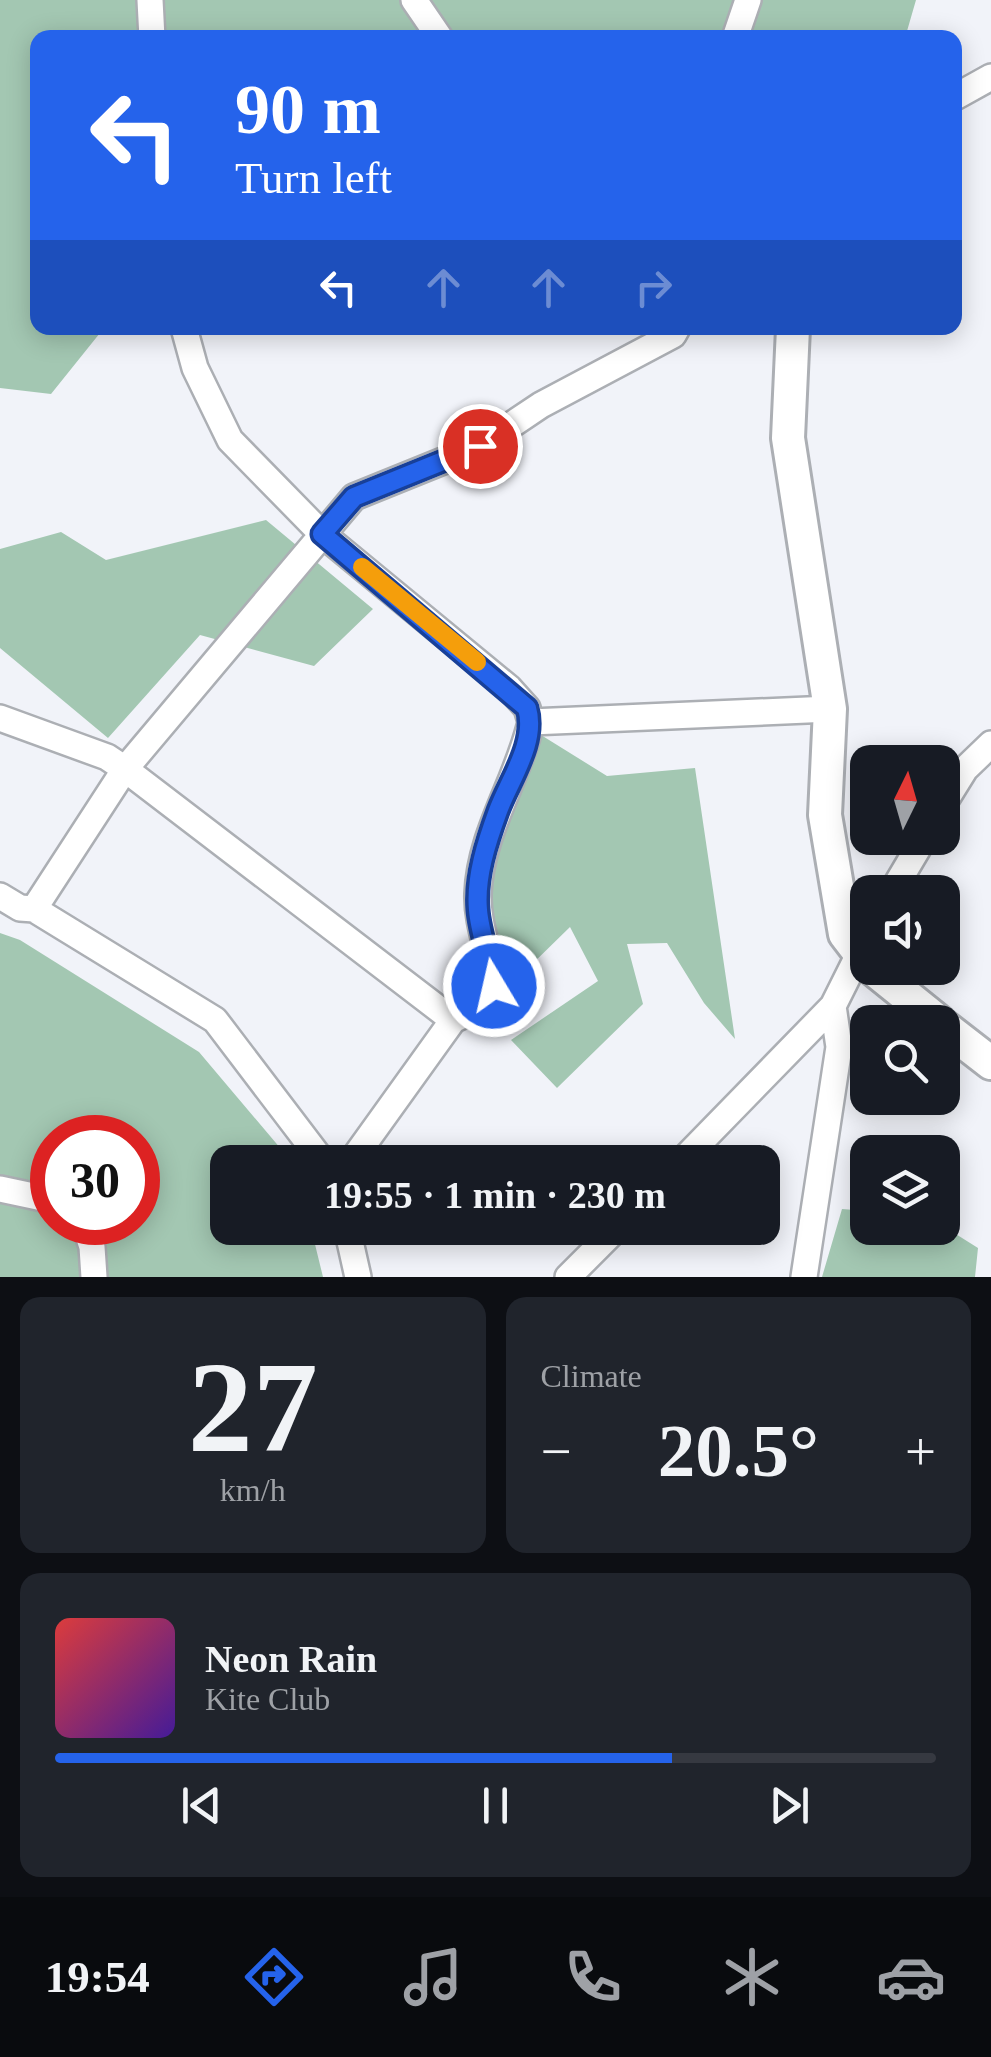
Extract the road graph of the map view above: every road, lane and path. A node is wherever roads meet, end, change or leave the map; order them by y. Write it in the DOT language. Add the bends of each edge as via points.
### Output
graph roads {
  1 [pos="150,0"];
  2 [pos="414,0"];
  3 [pos="748,0"];
  4 [pos="152,30"];
  5 [pos="435,30"];
  6 [pos="738,30"];
  7 [pos="991,77"];
  8 [pos="962,93"];
  9 [pos="186,335"];
  10 [pos="674,335"];
  11 [pos="793,335"];
  12 [pos="322,534"];
  13 [pos="830,709"];
  14 [pos="0,718"];
  15 [pos="531,722"];
  16 [pos="991,744"];
  17 [pos="125,769"];
  18 [pos="960,775"];
  19 [pos="0,896"];
  20 [pos="34,909"];
  21 [pos="850,939"];
  22 [pos="850,980"];
  23 [pos="898,985"];
  24 [pos="920,1005"];
  25 [pos="833,1006"];
  26 [pos="453,1020"];
  27 [pos="960,1038"];
  28 [pos="991,1062"];
  29 [pos="310,1145"];
  30 [pos="362,1145"];
  31 [pos="698,1145"];
  32 [pos="0,1189"];
  33 [pos="30,1195"];
  34 [pos="92,1245"];
  35 [pos="351,1245"];
  36 [pos="600,1245"];
  37 [pos="94,1277"];
  38 [pos="358,1277"];
  39 [pos="568,1277"];
  40 [pos="804,1277"];
  1 -- 4 [label="street"];
  2 -- 5 [label="street"];
  3 -- 6 [label="street"];
  7 -- 8 [label="street"];
  9 -- 12 [label="street" via="230,440"];
  10 -- 12 [label="street" via="541,405 480,446 354,497"];
  11 -- 13 [label="street" via="788,438"];
  12 -- 15 [label="street" via="509,688"];
  12 -- 17 [label="street"];
  13 -- 15 [label="street"];
  13 -- 21 [label="street" via="825,815"];
  14 -- 17 [label="street"];
  15 -- 26 [label="street" via="478,889 494,986 478,1008"];
  16 -- 18 [label="street"];
  17 -- 20 [label="street"];
  17 -- 26 [label="street"];
  19 -- 20 [label="street"];
  20 -- 29 [label="street" via="215,1020"];
  22 -- 25 [label="street"];
  23 -- 24 [label="street"];
  25 -- 31 [label="street"];
  25 -- 40 [label="street" via="838,1048"];
  26 -- 30 [label="street"];
  27 -- 28 [label="street"];
  32 -- 33 [label="street"];
  34 -- 37 [label="street"];
  35 -- 38 [label="street"];
  36 -- 39 [label="street"];
}
